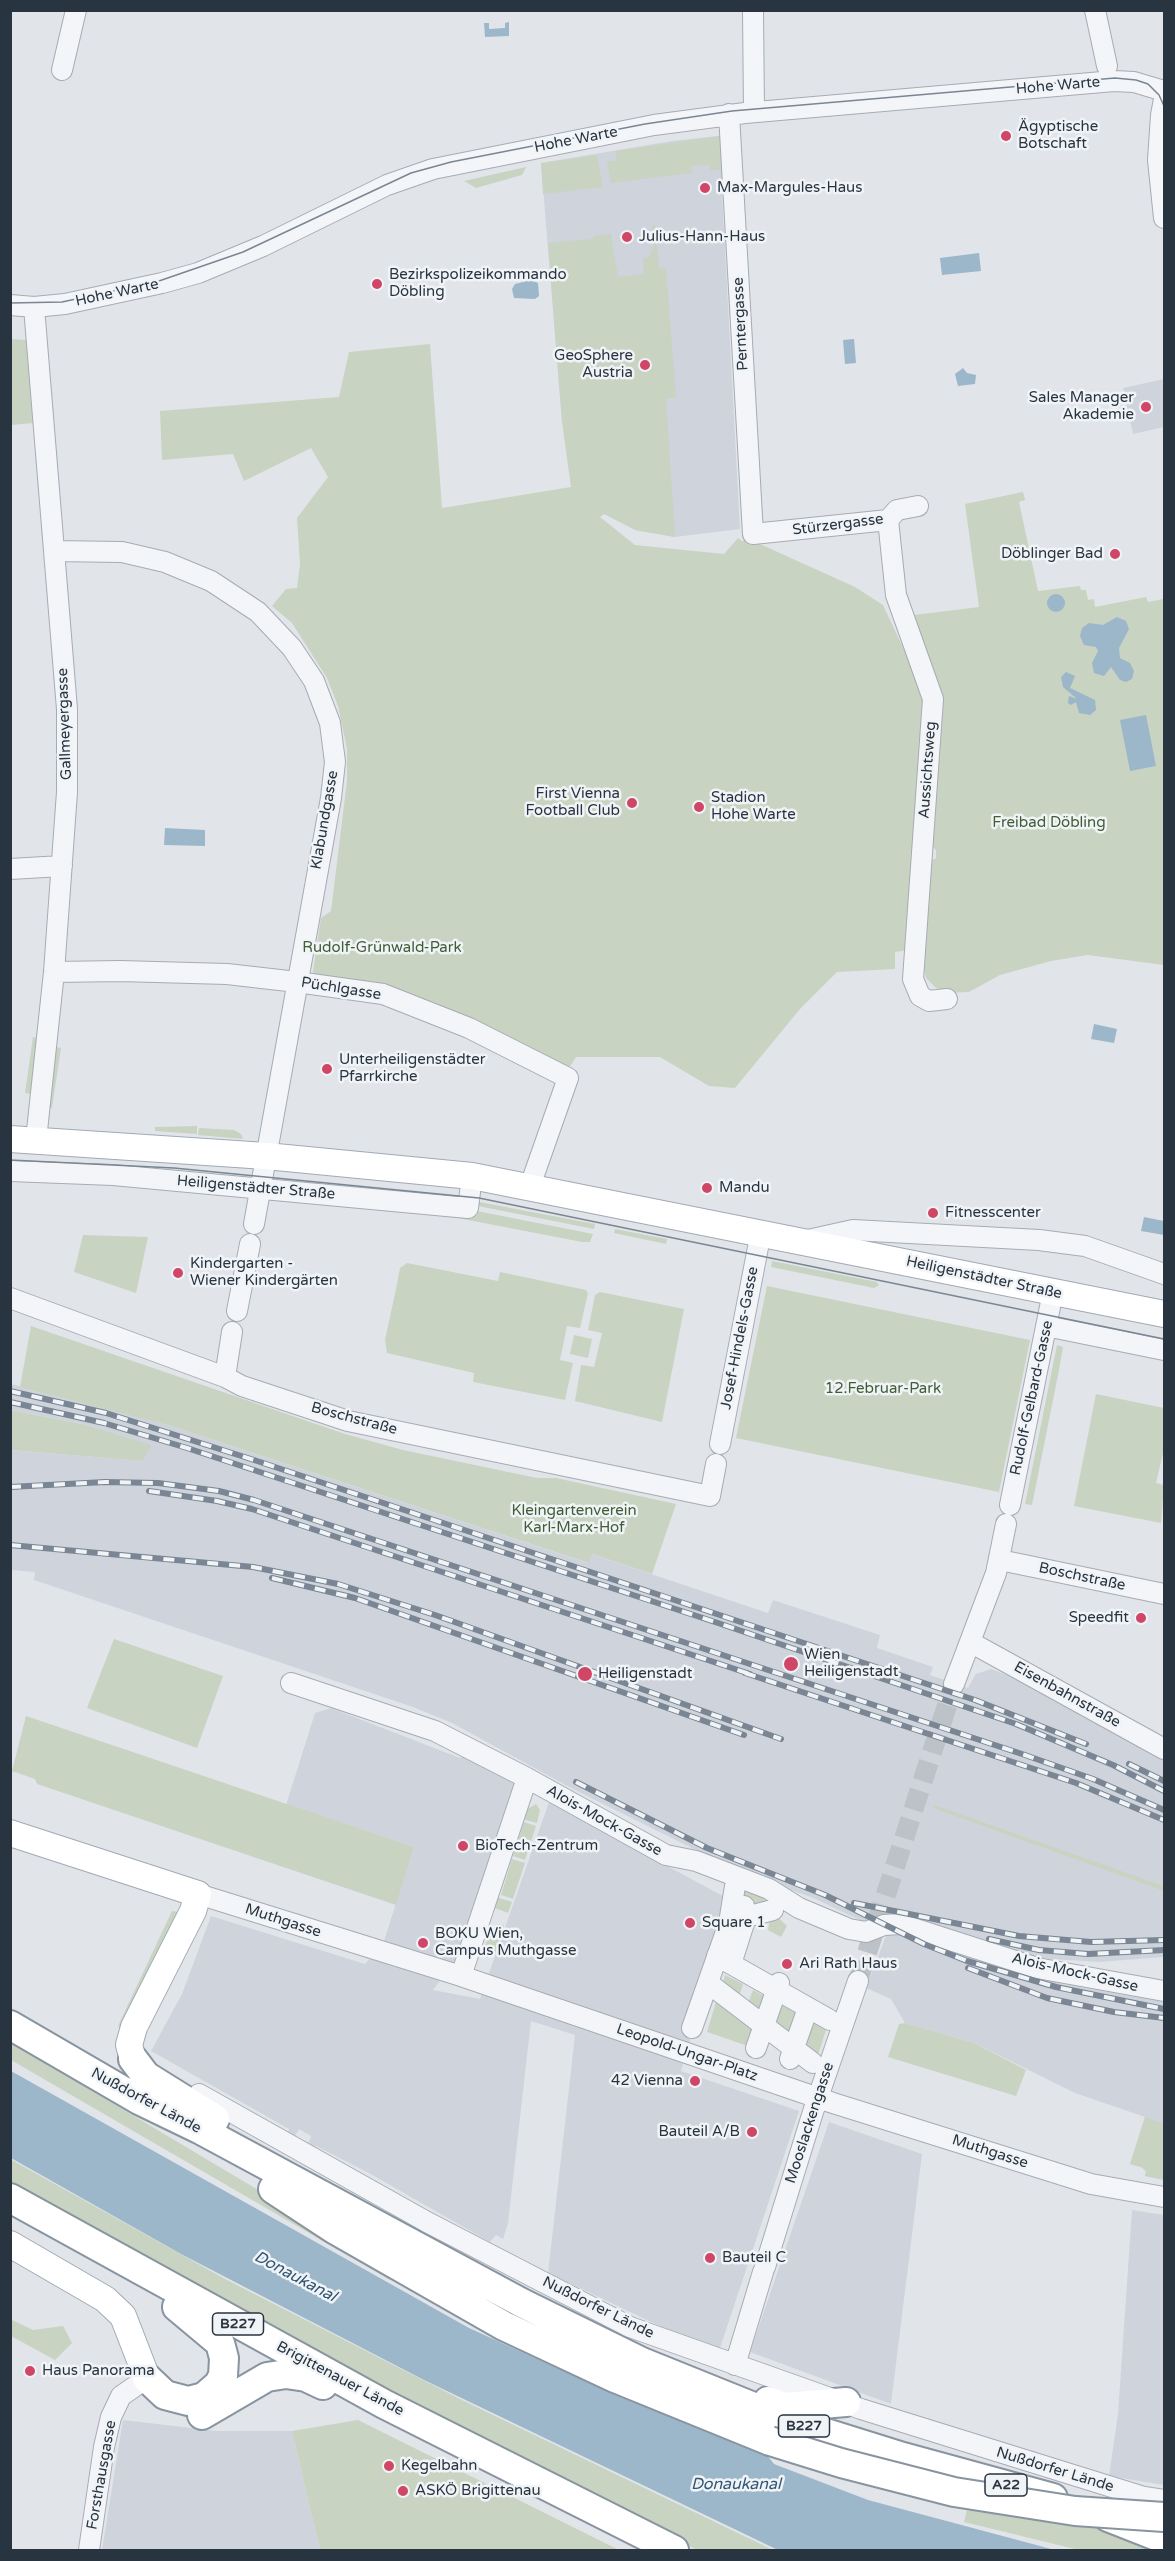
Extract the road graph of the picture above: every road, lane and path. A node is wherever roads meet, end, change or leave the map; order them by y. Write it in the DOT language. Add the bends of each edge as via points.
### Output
graph roads {
  1 [pos="76,10"];
  2 [pos="753,10"];
  3 [pos="1095,10"];
  4 [pos="1107,66"];
  5 [pos="62,70"];
  6 [pos="1164,91"];
  7 [pos="1164,99"];
  8 [pos="754,112"];
  9 [pos="729,114"];
  10 [pos="1164,218"];
  11 [pos="10,305"];
  12 [pos="34,307"];
  13 [pos="918,506"];
  14 [pos="888,520"];
  15 [pos="753,534"];
  16 [pos="55,551"];
  17 [pos="62,866"];
  18 [pos="10,869"];
  19 [pos="54,972"];
  20 [pos="297,982"];
  21 [pos="946,999"];
  22 [pos="10,1139"];
  23 [pos="36,1140"];
  24 [pos="266,1156"];
  25 [pos="10,1171"];
  26 [pos="472,1176"];
  27 [pos="530,1186"];
  28 [pos="261,1187"];
  29 [pos="254,1224"];
  30 [pos="761,1232"];
  31 [pos="804,1241"];
  32 [pos="250,1244"];
  33 [pos="1164,1274"];
  34 [pos="1053,1292"];
  35 [pos="10,1298"];
  36 [pos="237,1311"];
  37 [pos="1164,1314"];
  38 [pos="1046,1326"];
  39 [pos="232,1332"];
  40 [pos="1164,1350"];
  41 [pos="225,1377"];
  42 [pos="720,1444"];
  43 [pos="716,1464"];
  44 [pos="1010,1505"];
  45 [pos="1006,1524"];
  46 [pos="1000,1560"];
  47 [pos="1164,1594"];
  48 [pos="970,1642"];
  49 [pos="291,1683"];
  50 [pos="954,1684"];
  51 [pos="1164,1749"];
  52 [pos="527,1778"];
  53 [pos="10,1833"];
  54 [pos="198,1894"];
  55 [pos="737,1897"];
  56 [pos="772,1910"];
  57 [pos="724,1960"];
  58 [pos="461,1976"];
  59 [pos="858,1981"];
  60 [pos="708,1983"];
  61 [pos="777,1986"];
  62 [pos="1164,1991"];
  63 [pos="556,2008"];
  64 [pos="808,2008"];
  65 [pos="830,2020"];
  66 [pos="10,2025"];
  67 [pos="764,2026"];
  68 [pos="692,2028"];
  69 [pos="756,2049"];
  70 [pos="791,2054"];
  71 [pos="133,2059"];
  72 [pos="813,2063"];
  73 [pos="818,2096"];
  74 [pos="139,2100"];
  75 [pos="1164,2197"];
  76 [pos="10,2198"];
  77 [pos="407,2239"];
  78 [pos="10,2244"];
  79 [pos="92,2245"];
  80 [pos="10,2264"];
  81 [pos="577,2329"];
  82 [pos="735,2365"];
  83 [pos="140,2382"];
  84 [pos="846,2402"];
  85 [pos="384,2404"];
  86 [pos="903,2457"];
  87 [pos="1164,2500"];
  88 [pos="1164,2517"];
  89 [pos="1164,2539"];
  90 [pos="89,2550"];
  91 [pos="674,2550"];
  1 -- 5 [label="street"];
  2 -- 8 [label="street"];
  3 -- 4 [label="street"];
  6 -- 8 [label="street, Hohe Warte" via="1114,81"];
  7 -- 10 [label="street" via="1158,160"];
  8 -- 9 [label="street, Hohe Warte"];
  9 -- 12 [label="street, Hohe Warte" via="433,169 387,185 198,273 128,292"];
  9 -- 15 [label="street, Perntergasse"];
  11 -- 12 [label="street, Hohe Warte"];
  12 -- 16 [label="street, Gallmeyergasse"];
  13 -- 14 [label="street, Stürzergasse" via="897,510"];
  14 -- 15 [label="street, Stürzergasse"];
  14 -- 21 [label="street, Aussichtsweg" via="896,595 933,699 913,979 920,996 929,1001"];
  16 -- 17 [label="street, Gallmeyergasse" via="67,710"];
  16 -- 20 [label="street, Klabundgasse" via="122,552 165,562 211,580 258,612 292,648 314,681 326,713 335,762"];
  17 -- 18 [label="street"];
  17 -- 19 [label="street, Gallmeyergasse"];
  19 -- 20 [label="street, Püchlgasse" via="226,974"];
  19 -- 23 [label="street, Gallmeyergasse"];
  20 -- 24 [label="street, Klabundgasse"];
  20 -- 27 [label="street, Püchlgasse" via="383,994 469,1028 568,1078"];
  22 -- 23 [label="main road, Heiligenstädter Straße"];
  23 -- 24 [label="main road, Heiligenstädter Straße"];
  24 -- 26 [label="main road, Heiligenstädter Straße"];
  24 -- 28 [label="street, Klabundgasse"];
  25 -- 28 [label="street, Heiligenstädter Straße"];
  26 -- 27 [label="main road, Heiligenstädter Straße"];
  26 -- 28 [label="street, Heiligenstädter Straße" via="468,1208"];
  27 -- 30 [label="main road, Heiligenstädter Straße"];
  28 -- 29 [label="street, Klabundgasse"];
  30 -- 31 [label="main road, Heiligenstädter Straße"];
  30 -- 42 [label="street, Josef-Hindels-Gasse"];
  31 -- 33 [label="street, Heiligenstädter Straße" via="852,1230 1039,1240 1085,1246"];
  31 -- 34 [label="main road, Heiligenstädter Straße"];
  32 -- 36 [label="street"];
  34 -- 37 [label="main road, Heiligenstädter Straße"];
  34 -- 38 [label="street, Rudolf-Gelbard-Gasse"];
  35 -- 41 [label="street, Boschstraße"];
  38 -- 40 [label="street"];
  38 -- 44 [label="street, Rudolf-Gelbard-Gasse"];
  39 -- 41 [label="street"];
  41 -- 43 [label="street, Boschstraße" via="348,1421 710,1496"];
  45 -- 46 [label="street"];
  46 -- 47 [label="street, Boschstraße"];
  46 -- 48 [label="street"];
  48 -- 50 [label="street"];
  48 -- 51 [label="street, Eisenbahnstraße"];
  49 -- 52 [label="street, Alois-Mock-Gasse" via="435,1731"];
  52 -- 58 [label="street"];
  52 -- 62 [label="street, Alois-Mock-Gasse" via="666,1855 696,1861 770,1889 799,1908 849,1929 866,1932 900,1924 1037,1968"];
  53 -- 54 [label="main road, Muthgasse"];
  54 -- 58 [label="street, Muthgasse"];
  54 -- 71 [label="main road" via="134,2027 129,2045"];
  55 -- 56 [label="street"];
  55 -- 57 [label="street, Leopold-Ungar-Platz"];
  55 -- 57 [label="street, Leopold-Ungar-Platz"];
  57 -- 60 [label="street, Leopold-Ungar-Platz"];
  57 -- 61 [label="street"];
  58 -- 63 [label="street, Muthgasse"];
  59 -- 73 [label="street, Mooslackengasse"];
  60 -- 67 [label="street"];
  60 -- 68 [label="street, Leopold-Ungar-Platz"];
  61 -- 64 [label="street"];
  61 -- 67 [label="street, Leopold-Ungar-Platz"];
  63 -- 73 [label="street, Leopold-Ungar-Platz"];
  64 -- 65 [label="street"];
  64 -- 70 [label="street"];
  66 -- 74 [label="highway, Nußdorfer Lände / B227"];
  67 -- 69 [label="street, Leopold-Ungar-Platz"];
  67 -- 70 [label="street"];
  70 -- 72 [label="street"];
  71 -- 77 [label="highway" via="146,2076 358,2204"];
  71 -- 82 [label="street, Nußdorfer Lände" via="427,2222 630,2327"];
  73 -- 75 [label="street, Muthgasse" via="1091,2184"];
  73 -- 82 [label="street, Mooslackengasse"];
  74 -- 77 [label="highway, Nußdorfer Lände / B227"];
  74 -- 88 [label="highway, bridge" via="334,2229 504,2326 615,2378 770,2441 912,2482 1075,2511"];
  76 -- 79 [label="highway, Brigittenauer Lände / B227"];
  77 -- 81 [label="highway, Nußdorfer Lände / B227"];
  78 -- 83 [label="main road" via="105,2299 123,2316"];
  79 -- 83 [label="highway" via="104,2262 177,2307 220,2343 223,2376 204,2397 173,2399"];
  79 -- 85 [label="highway, Brigittenauer Lände / B227"];
  80 -- 83 [label="main road" via="95,2312 114,2334"];
  81 -- 84 [label="highway" via="785,2407"];
  81 -- 86 [label="highway, Nußdorfer Lände / B227" via="706,2390"];
  82 -- 84 [label="street, Nußdorfer Lände"];
  83 -- 85 [label="highway" via="145,2403 160,2412 189,2417 213,2410 267,2377 286,2374 306,2377 352,2400"];
  83 -- 90 [label="street, Forsthausgasse" via="122,2396 111,2417"];
  84 -- 87 [label="street, Nußdorfer Lände"];
  85 -- 91 [label="highway, Brigittenauer Lände / B227"];
  86 -- 89 [label="highway, A22" via="1069,2502"];
}
